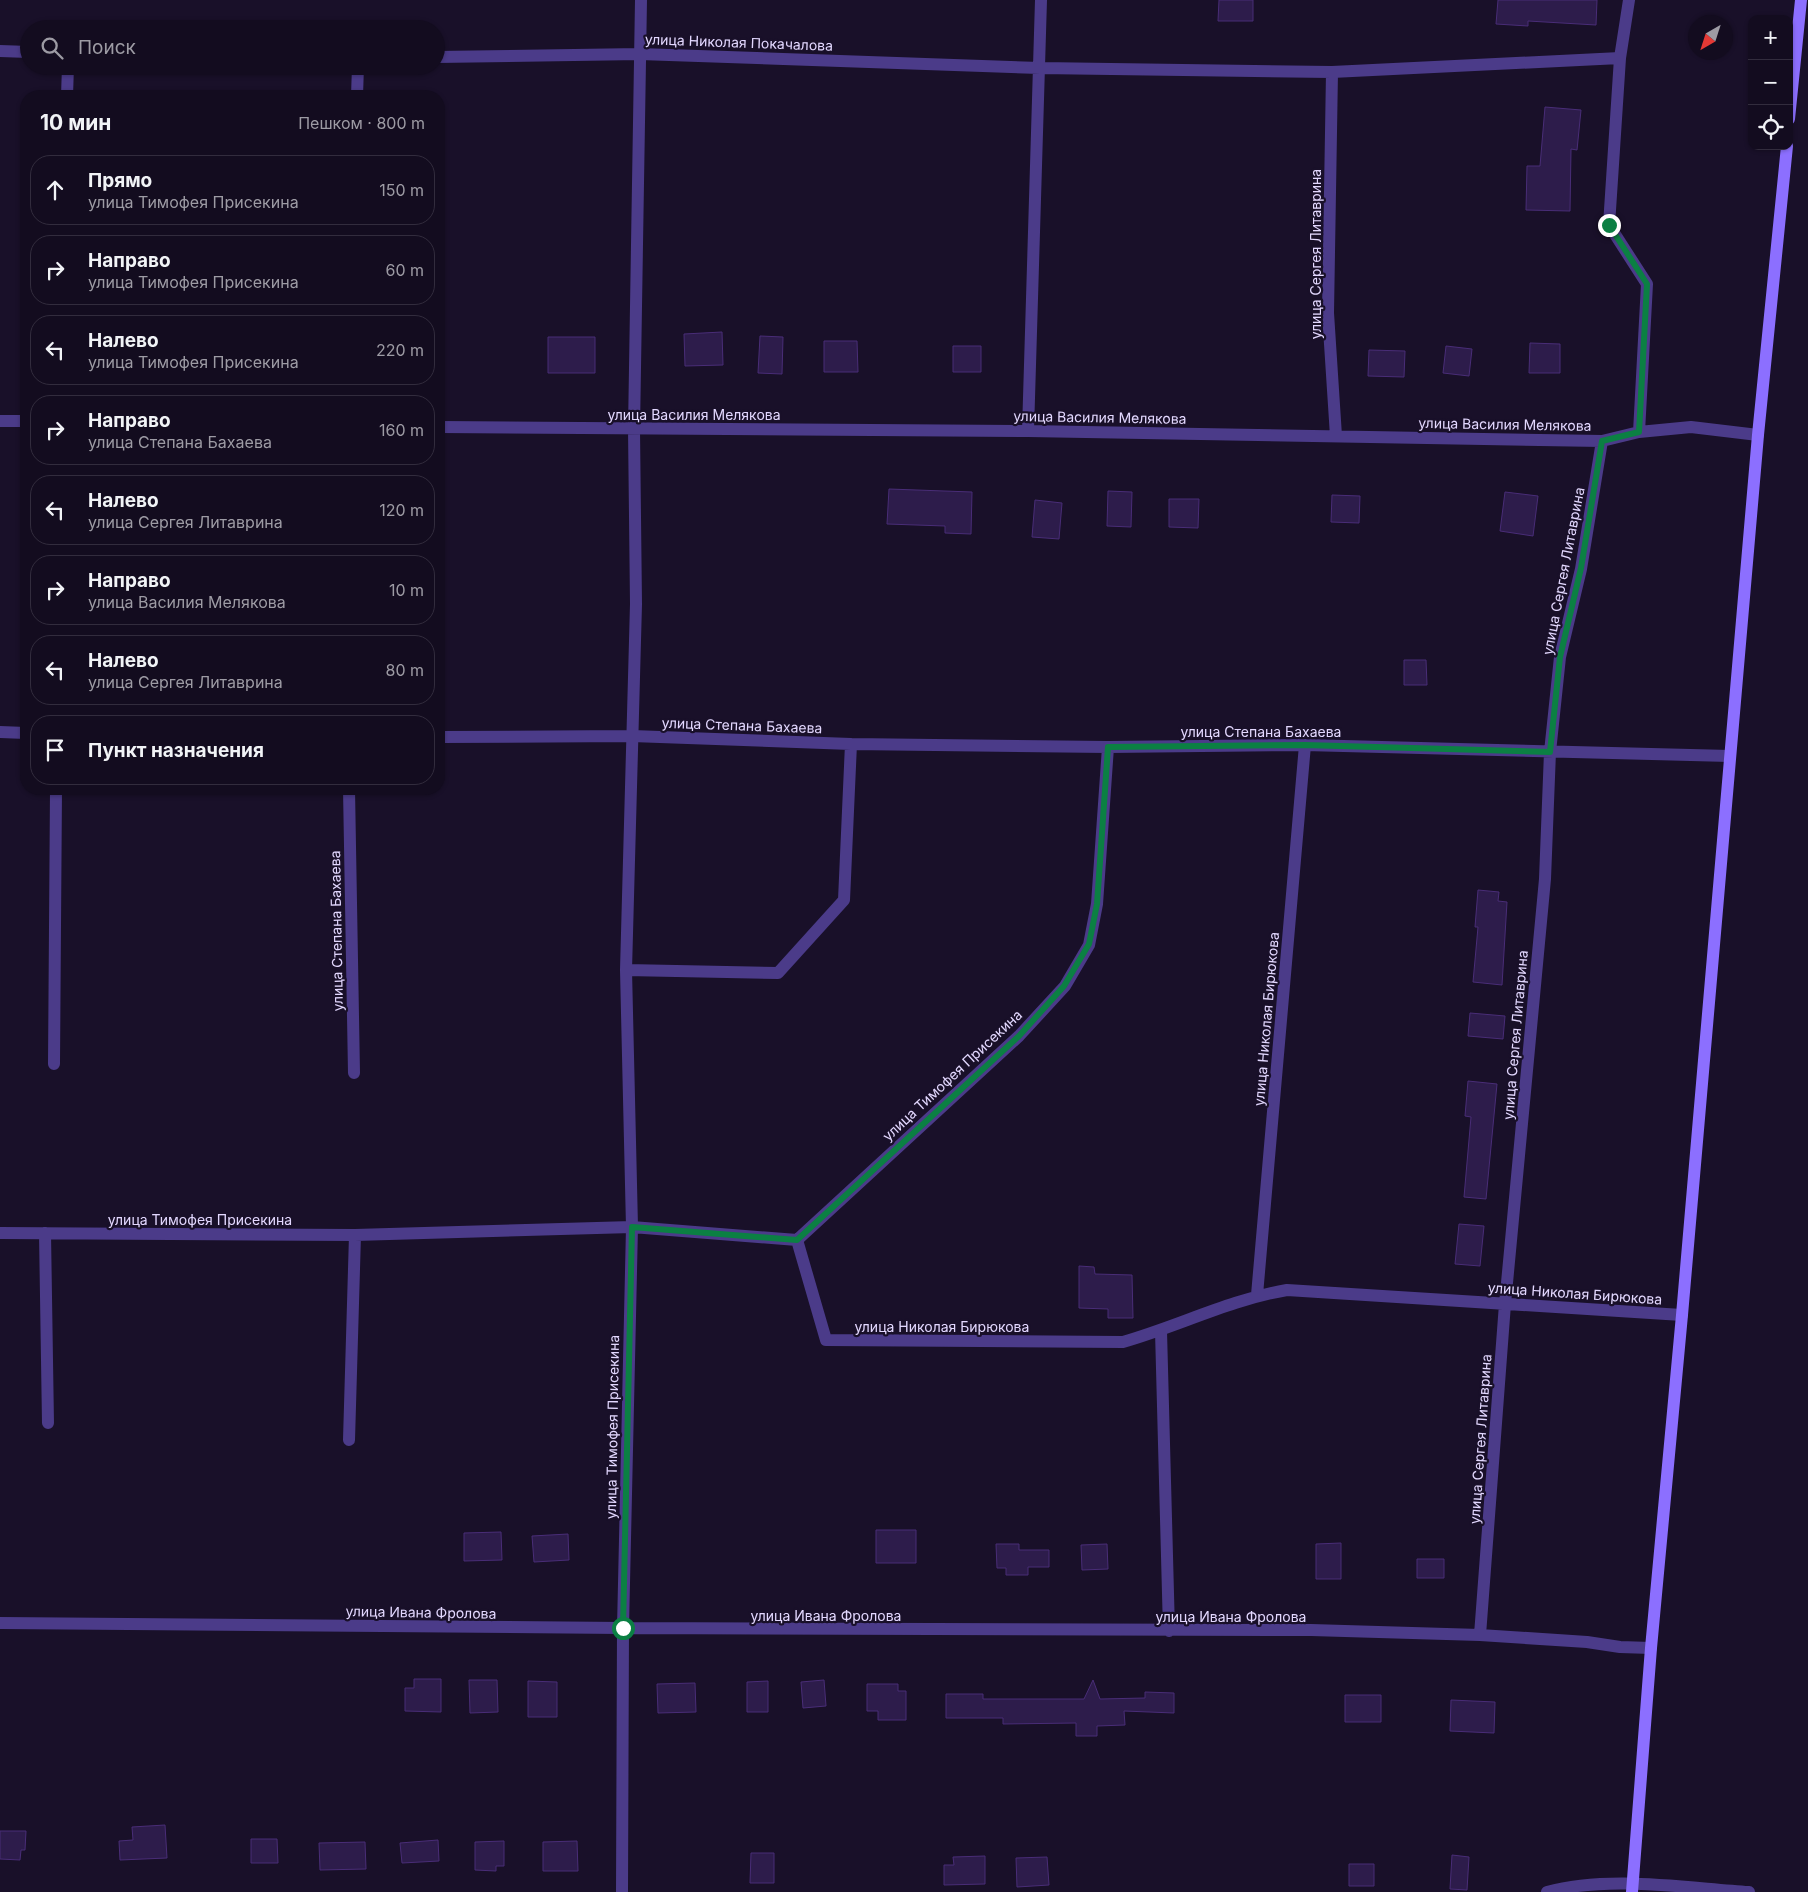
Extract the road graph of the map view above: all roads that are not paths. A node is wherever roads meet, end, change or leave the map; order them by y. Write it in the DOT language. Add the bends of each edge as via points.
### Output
graph roads {
  1 [pos="641,0"];
  2 [pos="1041,0"];
  3 [pos="1629,0"];
  4 [pos="1801,0"];
  5 [pos="0,51"];
  6 [pos="20,52"];
  7 [pos="640,54"];
  8 [pos="445,57"];
  9 [pos="1620,58"];
  10 [pos="1040,68"];
  11 [pos="1332,72"];
  12 [pos="68,75"];
  13 [pos="358,75"];
  14 [pos="67,90"];
  15 [pos="357,90"];
  16 [pos="1790,105"];
  17 [pos="1787,150"];
  18 [pos="0,421"];
  19 [pos="20,421"];
  20 [pos="445,427"];
  21 [pos="634,429"];
  22 [pos="1028,431"];
  23 [pos="1639,432"];
  24 [pos="1758,435"];
  25 [pos="1336,436"];
  26 [pos="1602,441"];
  27 [pos="0,732"];
  28 [pos="20,733"];
  29 [pos="632,736"];
  30 [pos="445,737"];
  31 [pos="851,744"];
  32 [pos="1305,745"];
  33 [pos="1108,747"];
  34 [pos="1550,752"];
  35 [pos="1730,756"];
  36 [pos="56,795"];
  37 [pos="349,795"];
  38 [pos="626,970"];
  39 [pos="54,1064"];
  40 [pos="354,1073"];
  41 [pos="632,1227"];
  42 [pos="0,1233"];
  43 [pos="45,1233"];
  44 [pos="355,1235"];
  45 [pos="797,1240"];
  46 [pos="1257,1295"];
  47 [pos="1505,1304"];
  48 [pos="1682,1315"];
  49 [pos="1162,1331"];
  50 [pos="48,1423"];
  51 [pos="349,1440"];
  52 [pos="0,1623"];
  53 [pos="623,1628"];
  54 [pos="1169,1632"];
  55 [pos="1480,1635"];
  56 [pos="1650,1648"];
  57 [pos="1632,1888"];
  58 [pos="622,1892"];
  59 [pos="1547,1892"];
  60 [pos="1749,1892"];
  1 -- 7 [label="street"];
  2 -- 10 [label="street"];
  3 -- 9 [label="street"];
  4 -- 16 [label="main road"];
  5 -- 6 [label="street"];
  7 -- 8 [label="street, улица Николая Покачалова"];
  7 -- 10 [label="street, улица Николая Покачалова"];
  7 -- 21 [label="street"];
  9 -- 11 [label="street"];
  9 -- 23 [label="street" via="1609,225 1647,284"];
  10 -- 11 [label="street"];
  10 -- 22 [label="street"];
  11 -- 25 [label="street, улица Сергея Литаврина" via="1328,313"];
  12 -- 14 [label="street"];
  13 -- 15 [label="street"];
  17 -- 24 [label="main road"];
  18 -- 19 [label="street"];
  20 -- 21 [label="street, улица Василия Мелякова"];
  21 -- 22 [label="street, улица Василия Мелякова"];
  21 -- 29 [label="street" via="636,604"];
  22 -- 25 [label="street, улица Василия Мелякова"];
  23 -- 24 [label="street, улица Василия Мелякова" via="1691,426"];
  23 -- 26 [label="street, улица Василия Мелякова"];
  24 -- 35 [label="main road"];
  25 -- 26 [label="street, улица Василия Мелякова"];
  26 -- 34 [label="street, улица Сергея Литаврина" via="1581,568 1560,657"];
  27 -- 28 [label="street"];
  29 -- 30 [label="street, улица Степана Бахаева"];
  29 -- 31 [label="street, улица Степана Бахаева"];
  29 -- 38 [label="street"];
  31 -- 33 [label="street, улица Степана Бахаева"];
  31 -- 38 [label="street" via="844,900 778,973"];
  32 -- 33 [label="street, улица Степана Бахаева"];
  32 -- 34 [label="street, улица Степана Бахаева"];
  32 -- 46 [label="street, улица Николая Бирюкова"];
  33 -- 45 [label="street, улица Тимофея Присекина" via="1097,904 1089,944 1064,986 1019,1036"];
  34 -- 35 [label="street, улица Степана Бахаева"];
  34 -- 47 [label="street, улица Сергея Литаврина" via="1545,879"];
  35 -- 48 [label="main road"];
  36 -- 39 [label="street"];
  37 -- 40 [label="street, улица Степана Бахаева"];
  38 -- 41 [label="street"];
  41 -- 44 [label="street, улица Тимофея Присекина"];
  41 -- 45 [label="street, улица Тимофея Присекина"];
  41 -- 53 [label="street, улица Тимофея Присекина"];
  42 -- 43 [label="street, улица Тимофея Присекина"];
  43 -- 44 [label="street, улица Тимофея Присекина"];
  43 -- 50 [label="street"];
  44 -- 51 [label="street"];
  45 -- 49 [label="street, улица Николая Бирюкова" via="826,1340 1123,1342"];
  46 -- 47 [label="street, улица Николая Бирюкова" via="1287,1290"];
  46 -- 49 [label="street, улица Николая Бирюкова" via="1202,1312"];
  47 -- 48 [label="street, улица Николая Бирюкова"];
  47 -- 55 [label="street, улица Сергея Литаврина"];
  48 -- 56 [label="main road"];
  49 -- 54 [label="street"];
  52 -- 53 [label="street, улица Ивана Фролова"];
  53 -- 54 [label="street, улица Ивана Фролова"];
  53 -- 58 [label="street, улица Тимофея Присекина"];
  54 -- 55 [label="street, улица Ивана Фролова" via="1310,1630"];
  55 -- 56 [label="street, улица Ивана Фролова"];
  56 -- 57 [label="main road"];
  57 -- 59 [label="street" via="1569,1886"];
  57 -- 60 [label="street"];
}
